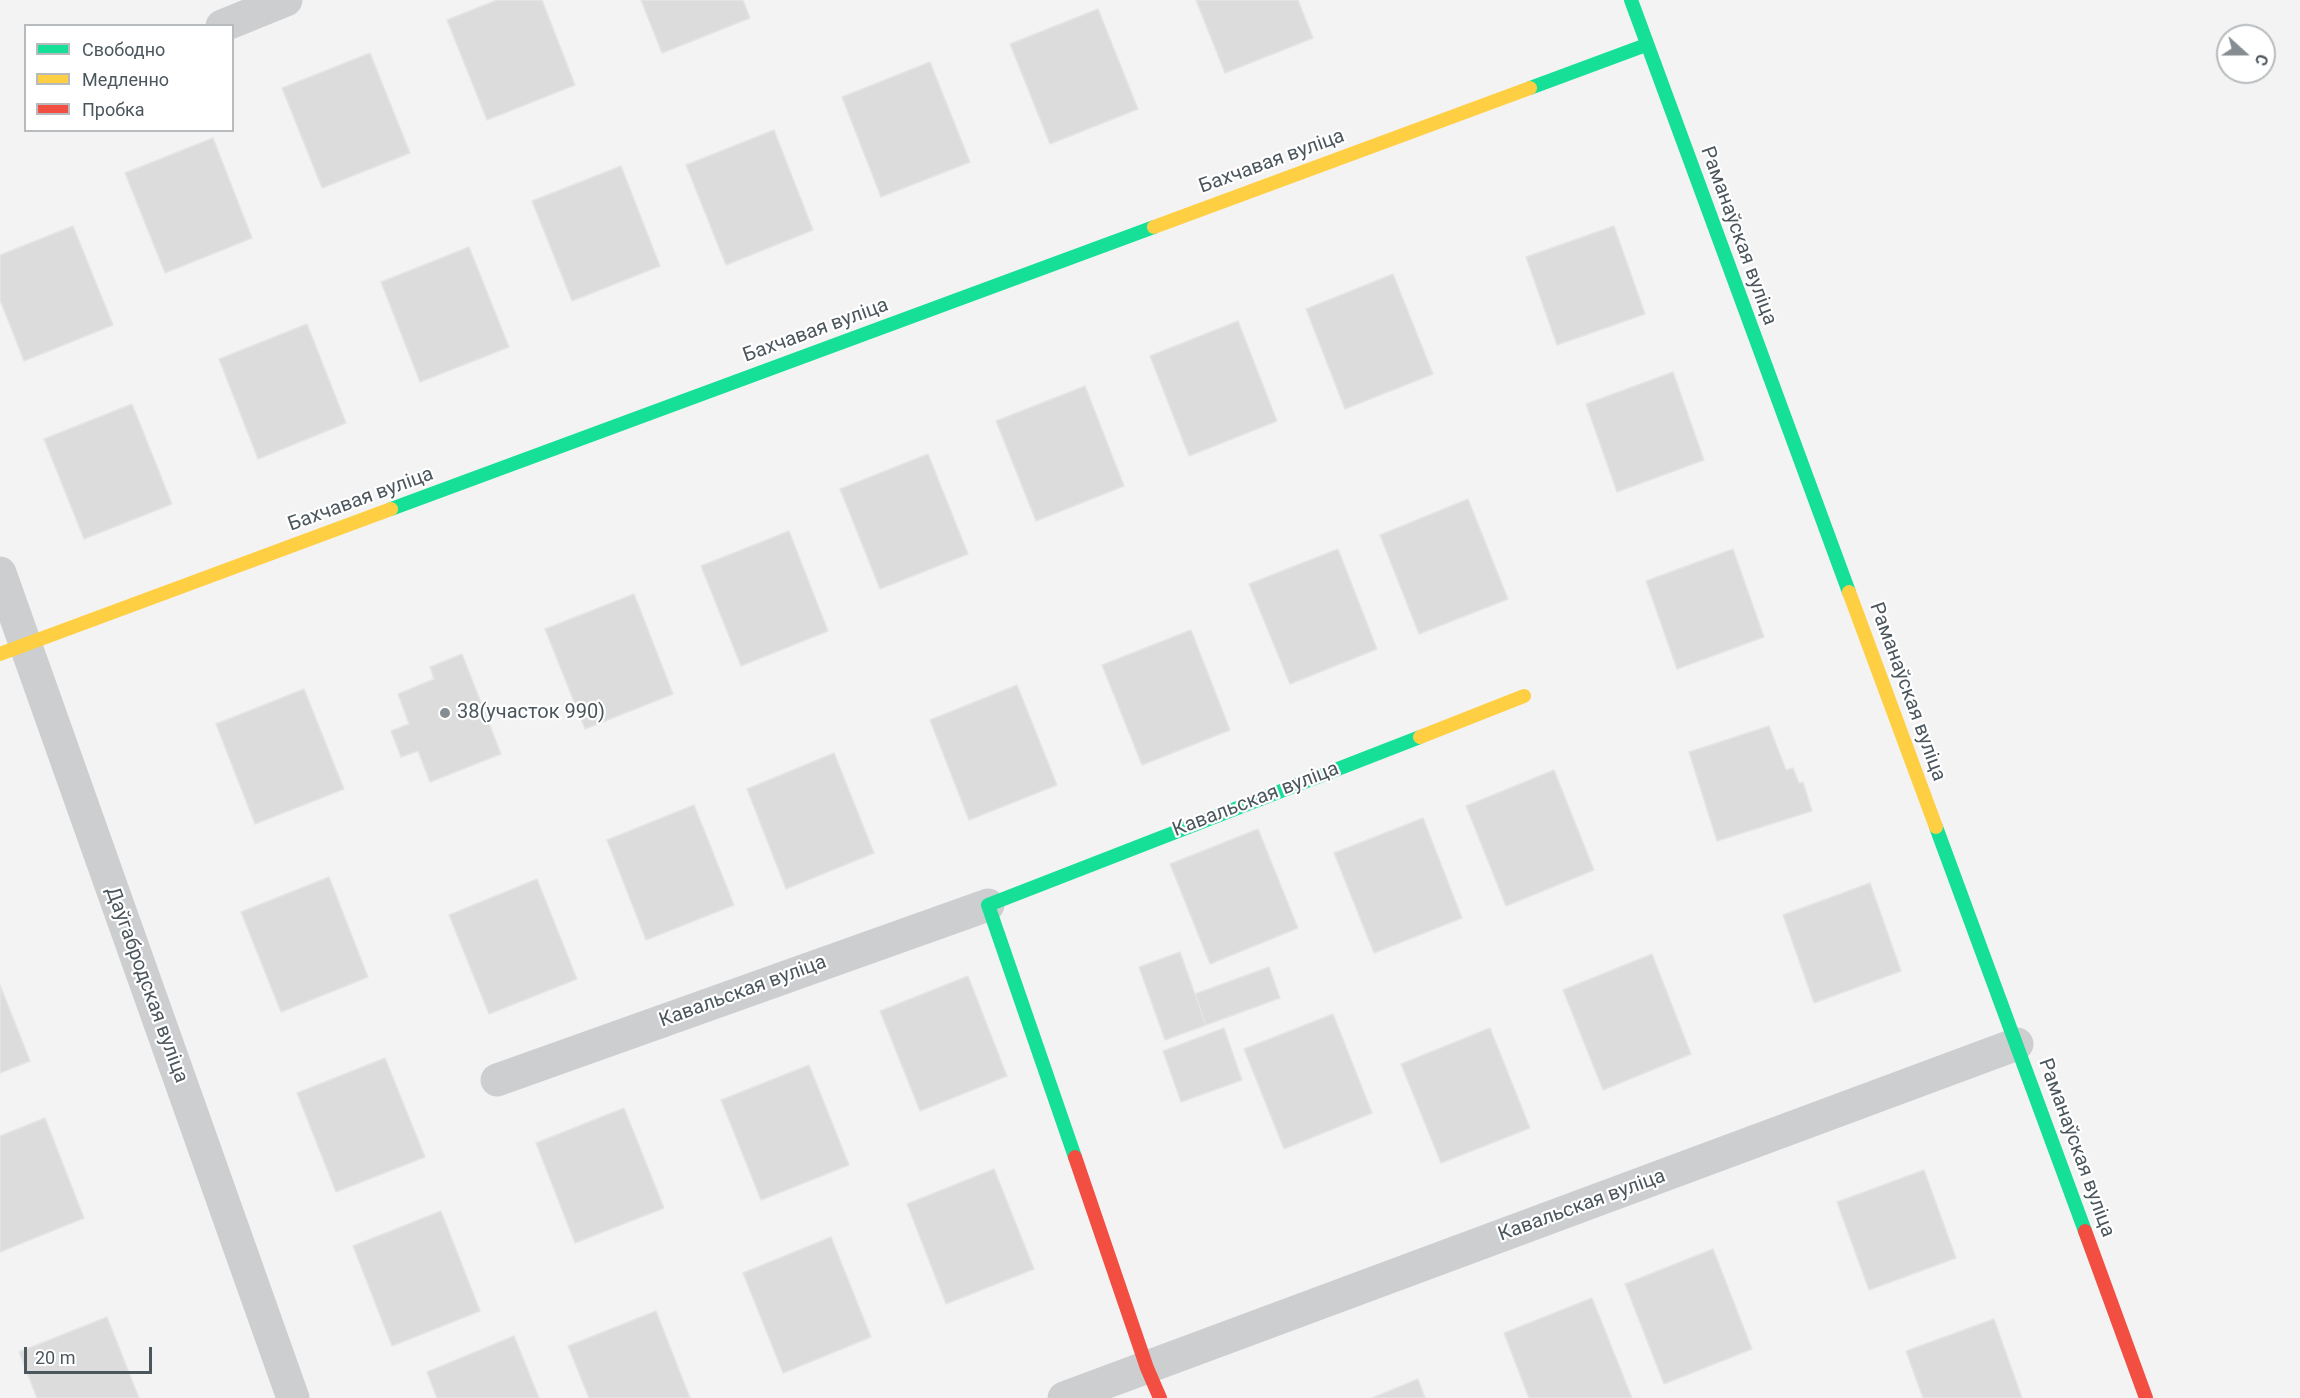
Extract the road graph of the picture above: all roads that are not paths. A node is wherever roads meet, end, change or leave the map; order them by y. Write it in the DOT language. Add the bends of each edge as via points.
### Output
graph roads {
  1 [pos="286,0"];
  2 [pos="1631,0"];
  3 [pos="227,24"];
  4 [pos="1646,45"];
  5 [pos="0,573"];
  6 [pos="13,650"];
  7 [pos="1524,696"];
  8 [pos="988,904"];
  9 [pos="2017,1044"];
  10 [pos="497,1080"];
  11 [pos="1147,1368"];
  12 [pos="293,1398"];
  13 [pos="1064,1398"];
  14 [pos="1160,1398"];
  15 [pos="2146,1398"];
  1 -- 3 [label="street"];
  2 -- 4 [label="street, Раманаўская вуліца"];
  4 -- 6 [label="street, Бахчавая вуліца"];
  4 -- 9 [label="street, Раманаўская вуліца"];
  5 -- 6 [label="street, Даўгабродская вуліца"];
  6 -- 12 [label="street, Даўгабродская вуліца"];
  7 -- 8 [label="street, Кавальская вуліца"];
  8 -- 10 [label="street, Кавальская вуліца"];
  8 -- 11 [label="street"];
  9 -- 11 [label="street, Кавальская вуліца"];
  9 -- 15 [label="street, Раманаўская вуліца"];
  11 -- 13 [label="street, Кавальская вуліца"];
  11 -- 14 [label="street"];
}
